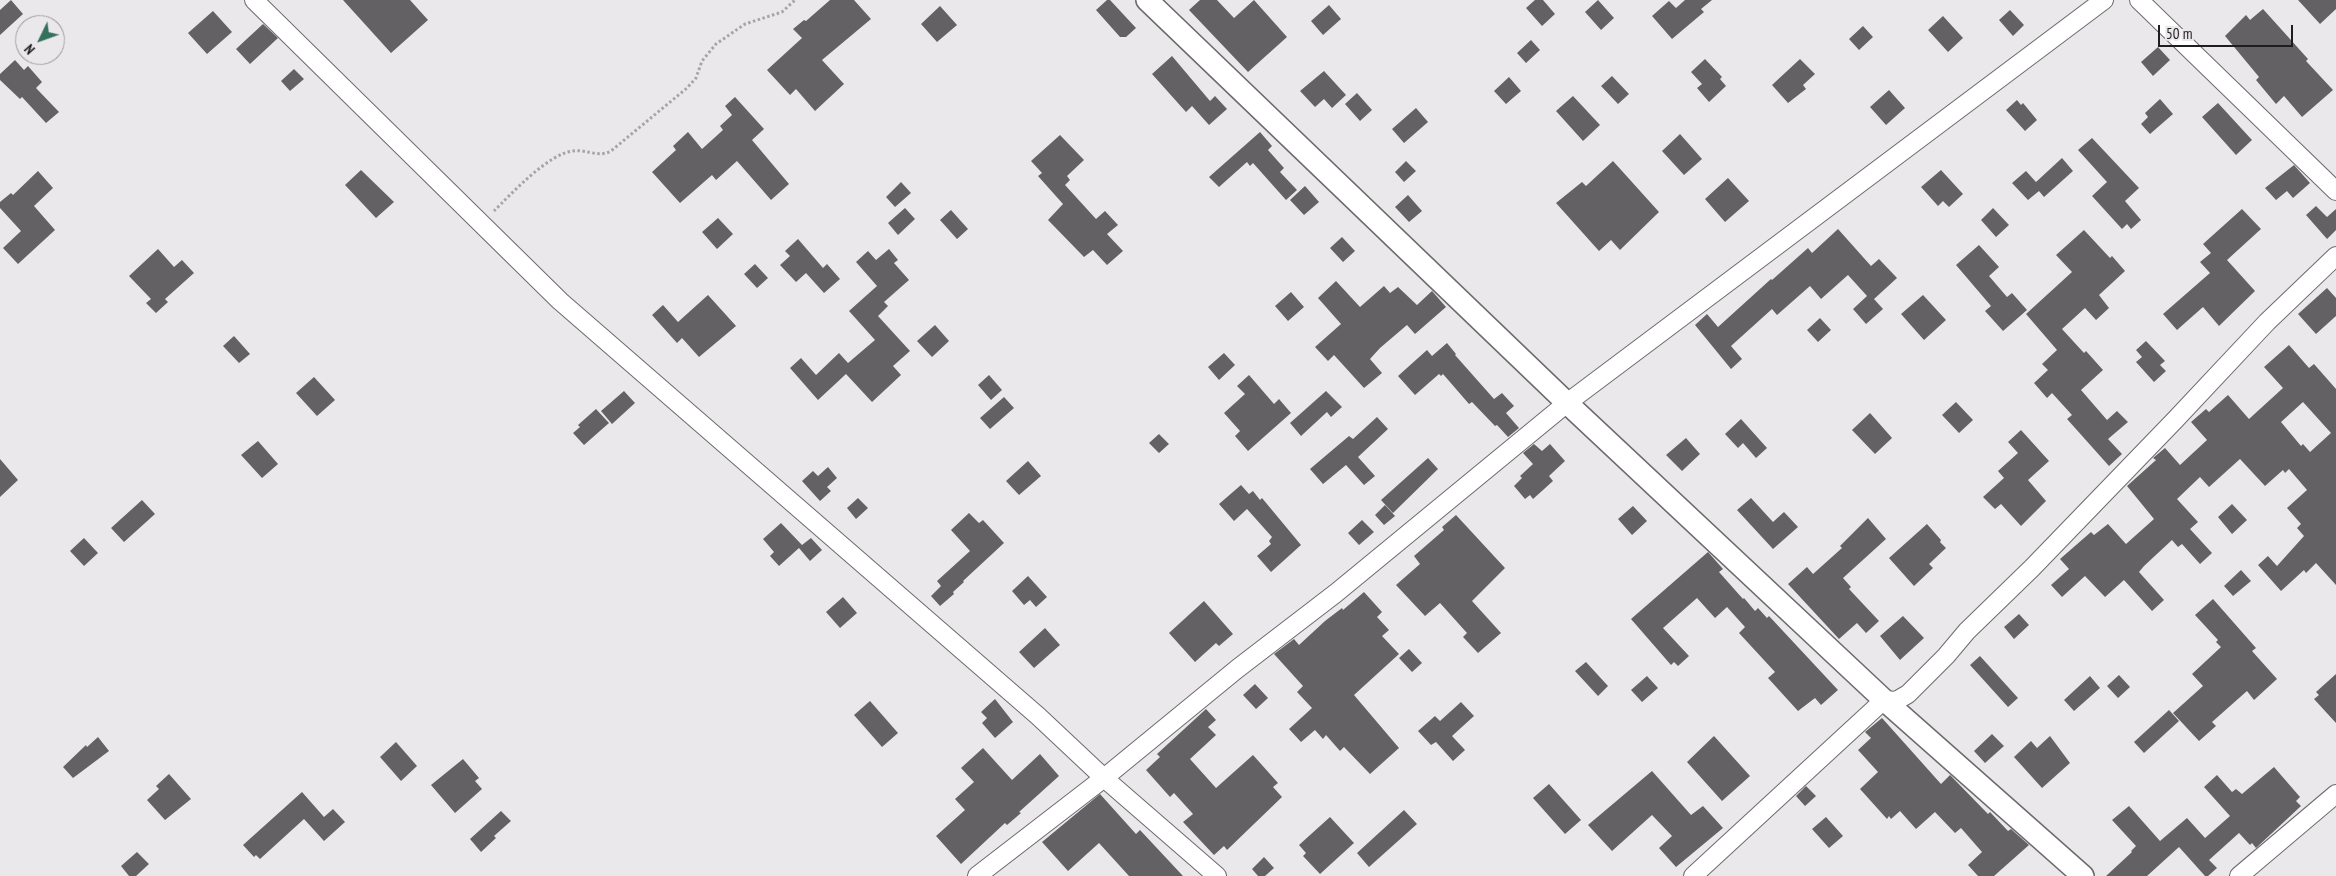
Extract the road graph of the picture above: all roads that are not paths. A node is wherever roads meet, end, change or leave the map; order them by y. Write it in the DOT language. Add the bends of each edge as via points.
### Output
graph roads {
  1 [pos="254,0"];
  2 [pos="1147,0"];
  3 [pos="2104,0"];
  4 [pos="2139,0"];
  5 [pos="2336,191"];
  6 [pos="2336,256"];
  7 [pos="1567,403"];
  8 [pos="1884,700"];
  9 [pos="1104,778"];
  10 [pos="2336,794"];
  11 [pos="977,876"];
  12 [pos="1216,876"];
  13 [pos="1693,876"];
  14 [pos="2083,876"];
  15 [pos="2239,876"];
  1 -- 9 [label="street" via="560,301 1031,709"];
  2 -- 7 [label="street"];
  3 -- 7 [label="street"];
  4 -- 5 [label="street"];
  6 -- 8 [label="street" via="2267,322 1908,694 1896,701"];
  7 -- 8 [label="street"];
  7 -- 9 [label="street" via="1390,550"];
  8 -- 13 [label="street"];
  8 -- 14 [label="street"];
  9 -- 11 [label="street"];
  9 -- 12 [label="street"];
  10 -- 15 [label="street"];
}
